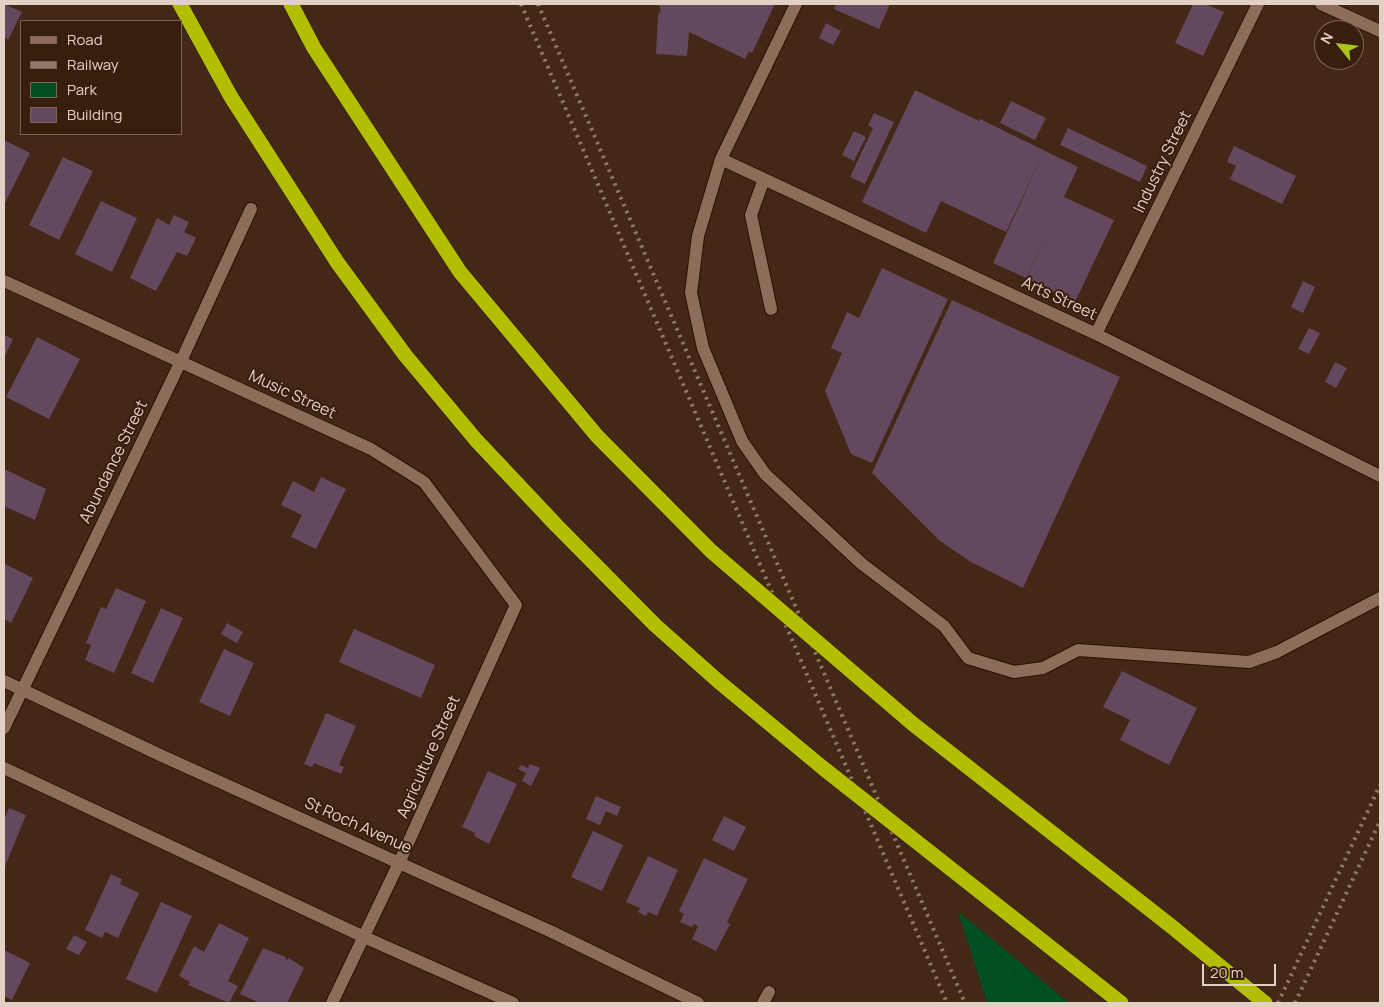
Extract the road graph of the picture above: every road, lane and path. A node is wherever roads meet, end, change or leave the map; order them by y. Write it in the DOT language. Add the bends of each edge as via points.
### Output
graph roads {
  1 [pos="180,4"];
  2 [pos="291,4"];
  3 [pos="796,4"];
  4 [pos="1258,4"];
  5 [pos="1322,4"];
  6 [pos="1380,31"];
  7 [pos="721,159"];
  8 [pos="764,179"];
  9 [pos="251,209"];
  10 [pos="4,282"];
  11 [pos="771,309"];
  12 [pos="1096,334"];
  13 [pos="181,361"];
  14 [pos="1380,476"];
  15 [pos="1380,598"];
  16 [pos="516,605"];
  17 [pos="4,681"];
  18 [pos="22,690"];
  19 [pos="4,728"];
  20 [pos="4,768"];
  21 [pos="399,862"];
  22 [pos="364,937"];
  23 [pos="332,1003"];
  24 [pos="514,1003"];
  25 [pos="698,1003"];
  26 [pos="1121,1003"];
  27 [pos="1265,1003"];
  1 -- 26 [label="highway, bridge" via="231,97 337,262 411,362 476,440 557,526 655,625 718,681"];
  2 -- 27 [label="highway, bridge" via="314,48 460,272 597,436 711,551 912,724"];
  3 -- 7 [label="street"];
  4 -- 12 [label="street, Industry Street"];
  5 -- 6 [label="street"];
  7 -- 8 [label="street, Arts Street"];
  7 -- 15 [label="street" via="698,236 692,293 703,348 742,441 765,474 815,523 862,564 944,626 968,658 1014,672 1043,668 1078,650 1249,662 1277,652"];
  8 -- 11 [label="street" via="751,215"];
  8 -- 12 [label="street, Arts Street"];
  9 -- 13 [label="street, Abundance Street"];
  10 -- 13 [label="street, Music Street"];
  12 -- 14 [label="street, Arts Street"];
  13 -- 16 [label="street, Music Street" via="371,449 424,482"];
  13 -- 18 [label="street, Abundance Street"];
  16 -- 21 [label="street, Agriculture Street"];
  17 -- 18 [label="street, St Roch Avenue"];
  18 -- 19 [label="street, Abundance Street"];
  18 -- 21 [label="street, St Roch Avenue"];
  20 -- 22 [label="street"];
  21 -- 22 [label="street, Agriculture Street"];
  21 -- 25 [label="street, St Roch Avenue"];
  22 -- 23 [label="street, Agriculture Street"];
  22 -- 24 [label="street"];
}
